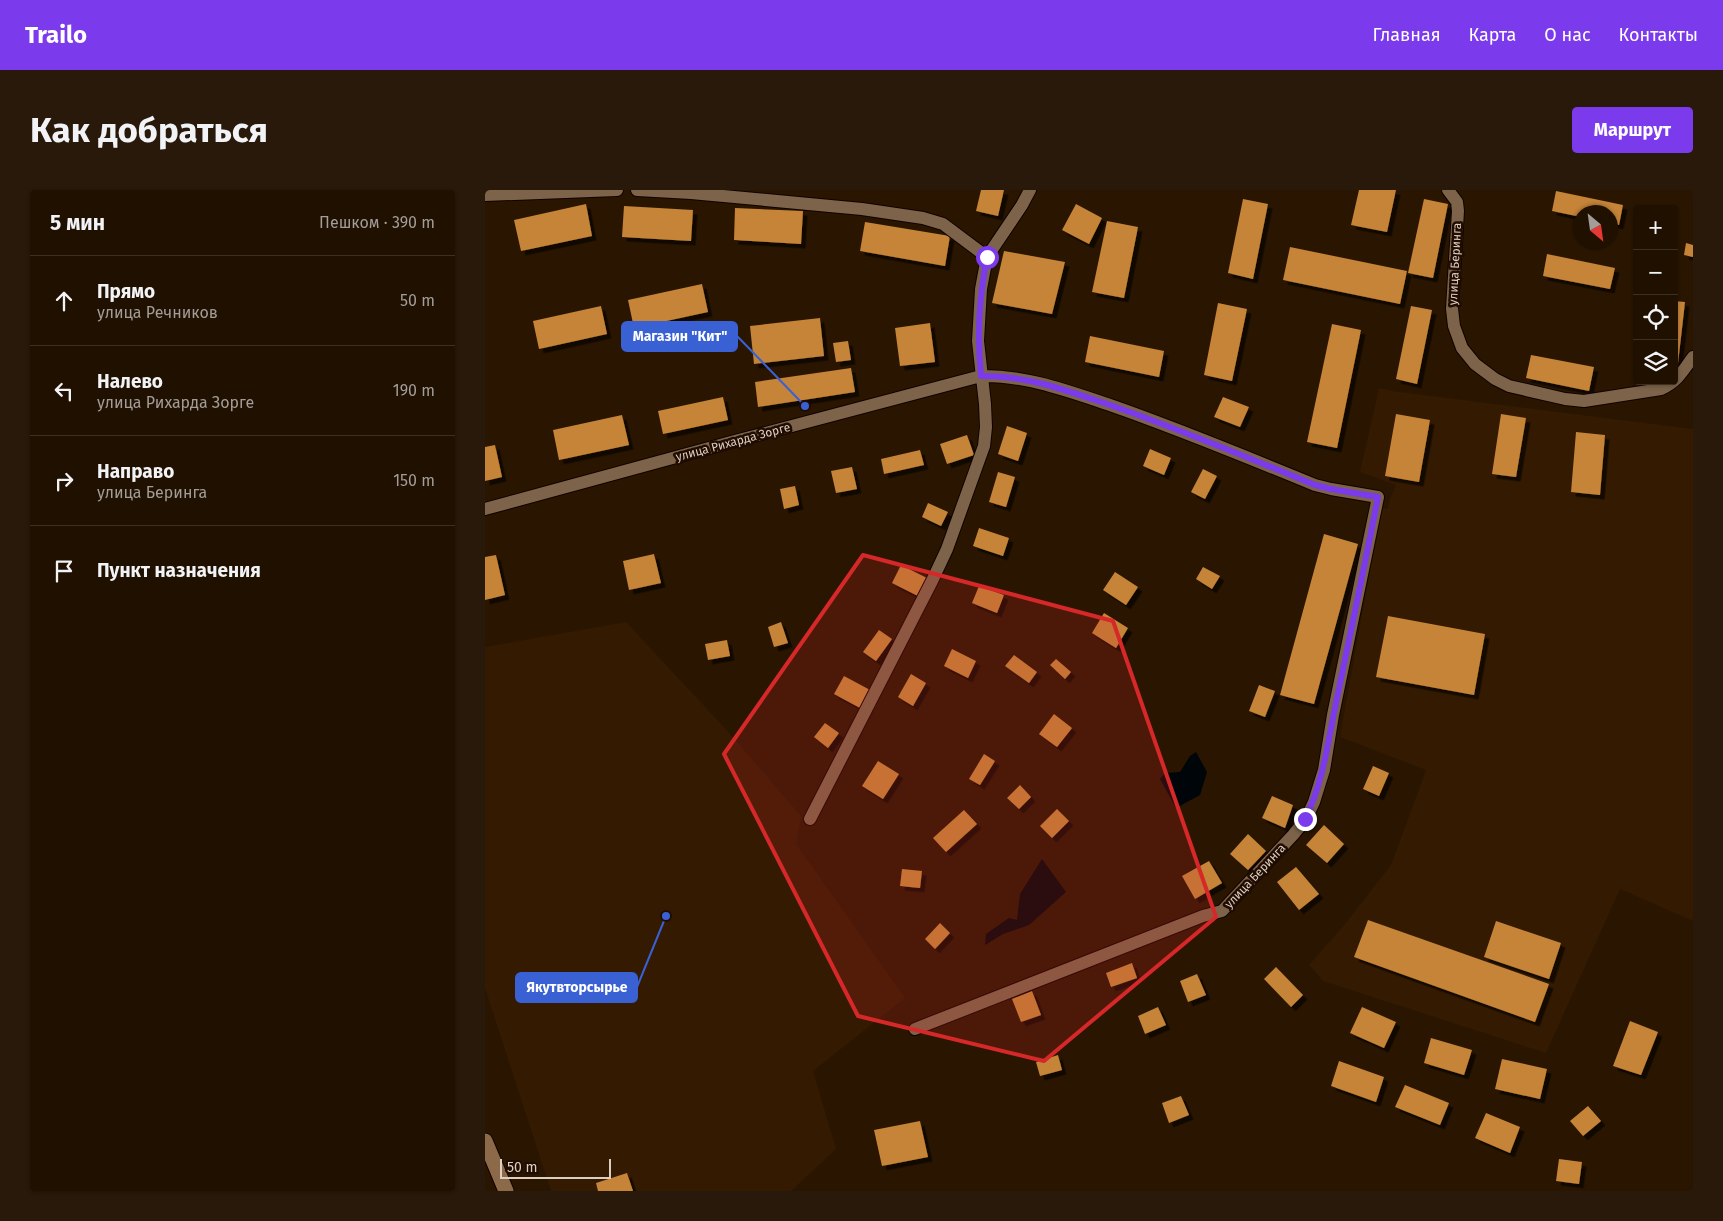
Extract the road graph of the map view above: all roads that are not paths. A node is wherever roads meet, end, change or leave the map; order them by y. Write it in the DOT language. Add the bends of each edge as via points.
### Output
graph roads {
  1 [pos="617,190"];
  2 [pos="637,190"];
  3 [pos="1030,190"];
  4 [pos="1448,190"];
  5 [pos="485,195"];
  6 [pos="987,257"];
  7 [pos="1693,357"];
  8 [pos="981,376"];
  9 [pos="1378,497"];
  10 [pos="485,509"];
  11 [pos="810,819"];
  12 [pos="915,1029"];
  13 [pos="485,1141"];
  14 [pos="506,1191"];
  1 -- 5 [label="street"];
  2 -- 6 [label="street" via="862,209 923,218 943,224"];
  3 -- 6 [label="street"];
  4 -- 7 [label="street, улица Беринга" via="1457,202 1458,212 1452,309 1454,326 1462,348 1495,380 1584,401 1661,389 1681,376"];
  6 -- 8 [label="street" via="981,289 978,341"];
  8 -- 9 [label="street, улица Рихарда Зорге" via="999,376 1065,390 1155,420 1315,485"];
  8 -- 10 [label="street, улица Рихарда Зорге"];
  8 -- 11 [label="street" via="986,427 984,446 947,549"];
  9 -- 12 [label="street, улица Беринга" via="1324,770 1310,811 1293,835 1222,911"];
  13 -- 14 [label="main road"];
}
